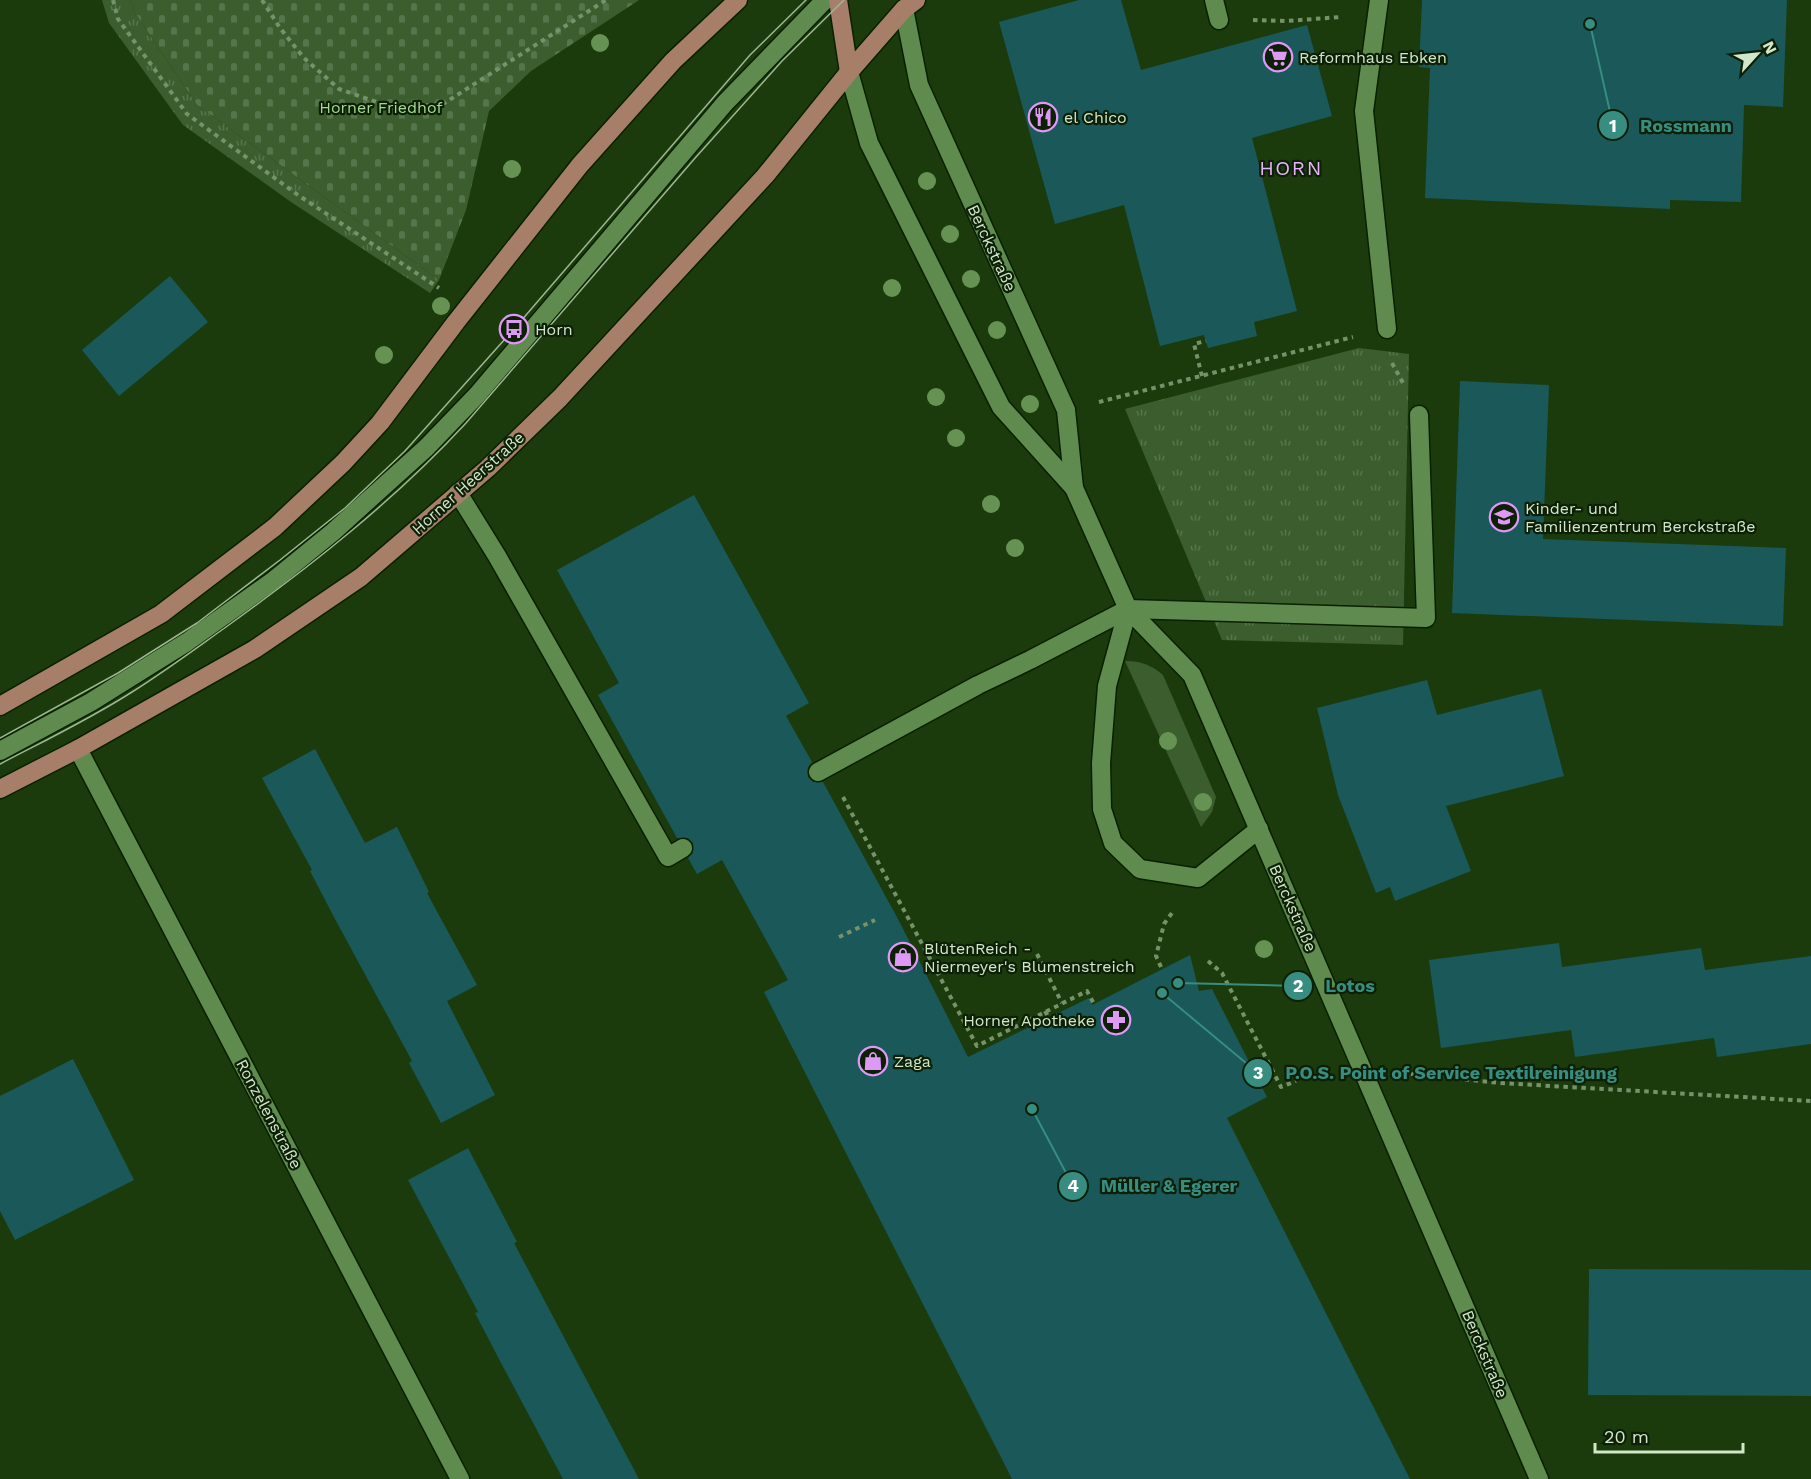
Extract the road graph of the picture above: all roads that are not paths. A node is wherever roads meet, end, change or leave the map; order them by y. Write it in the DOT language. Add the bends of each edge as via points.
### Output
graph roads {
  1 [pos="738,0"];
  2 [pos="825,0"];
  3 [pos="838,0"];
  4 [pos="1214,0"];
  5 [pos="908,3"];
  6 [pos="1378,7"];
  7 [pos="1219,20"];
  8 [pos="849,72"];
  9 [pos="1387,328"];
  10 [pos="1419,415"];
  11 [pos="1074,488"];
  12 [pos="458,493"];
  13 [pos="1128,609"];
  14 [pos="0,706"];
  15 [pos="78,749"];
  16 [pos="0,751"];
  17 [pos="822,770"];
  18 [pos="0,789"];
  19 [pos="1259,829"];
  20 [pos="682,848"];
  21 [pos="460,1479"];
  22 [pos="1539,1479"];
  1 -- 14 [label="main road" via="673,61 580,165 380,423 343,463 275,527 161,614"];
  2 -- 16 [label="street" via="725,103 477,395 426,448 274,580 187,642 91,702"];
  3 -- 8 [label="main road"];
  4 -- 7 [label="street"];
  5 -- 8 [label="main road, Horner Heerstraße"];
  5 -- 11 [label="street, Berckstraße" via="919,85 1066,410"];
  6 -- 9 [label="street" via="1365,111"];
  8 -- 11 [label="street, Berckstraße" via="869,143 1001,407"];
  8 -- 12 [label="main road, Horner Heerstraße" via="765,176 561,398"];
  10 -- 13 [label="street" via="1426,618"];
  11 -- 13 [label="street, Berckstraße"];
  12 -- 15 [label="main road, Horner Heerstraße" via="362,577 255,648"];
  12 -- 20 [label="street" via="668,857"];
  13 -- 17 [label="street"];
  13 -- 19 [label="street, Berckstraße" via="1192,675"];
  13 -- 19 [label="street" via="1107,686 1101,763 1102,809 1113,843 1140,869 1198,878"];
  15 -- 18 [label="main road, Horner Heerstraße"];
  15 -- 21 [label="street, Ronzelenstraße"];
  19 -- 22 [label="street, Berckstraße"];
}
